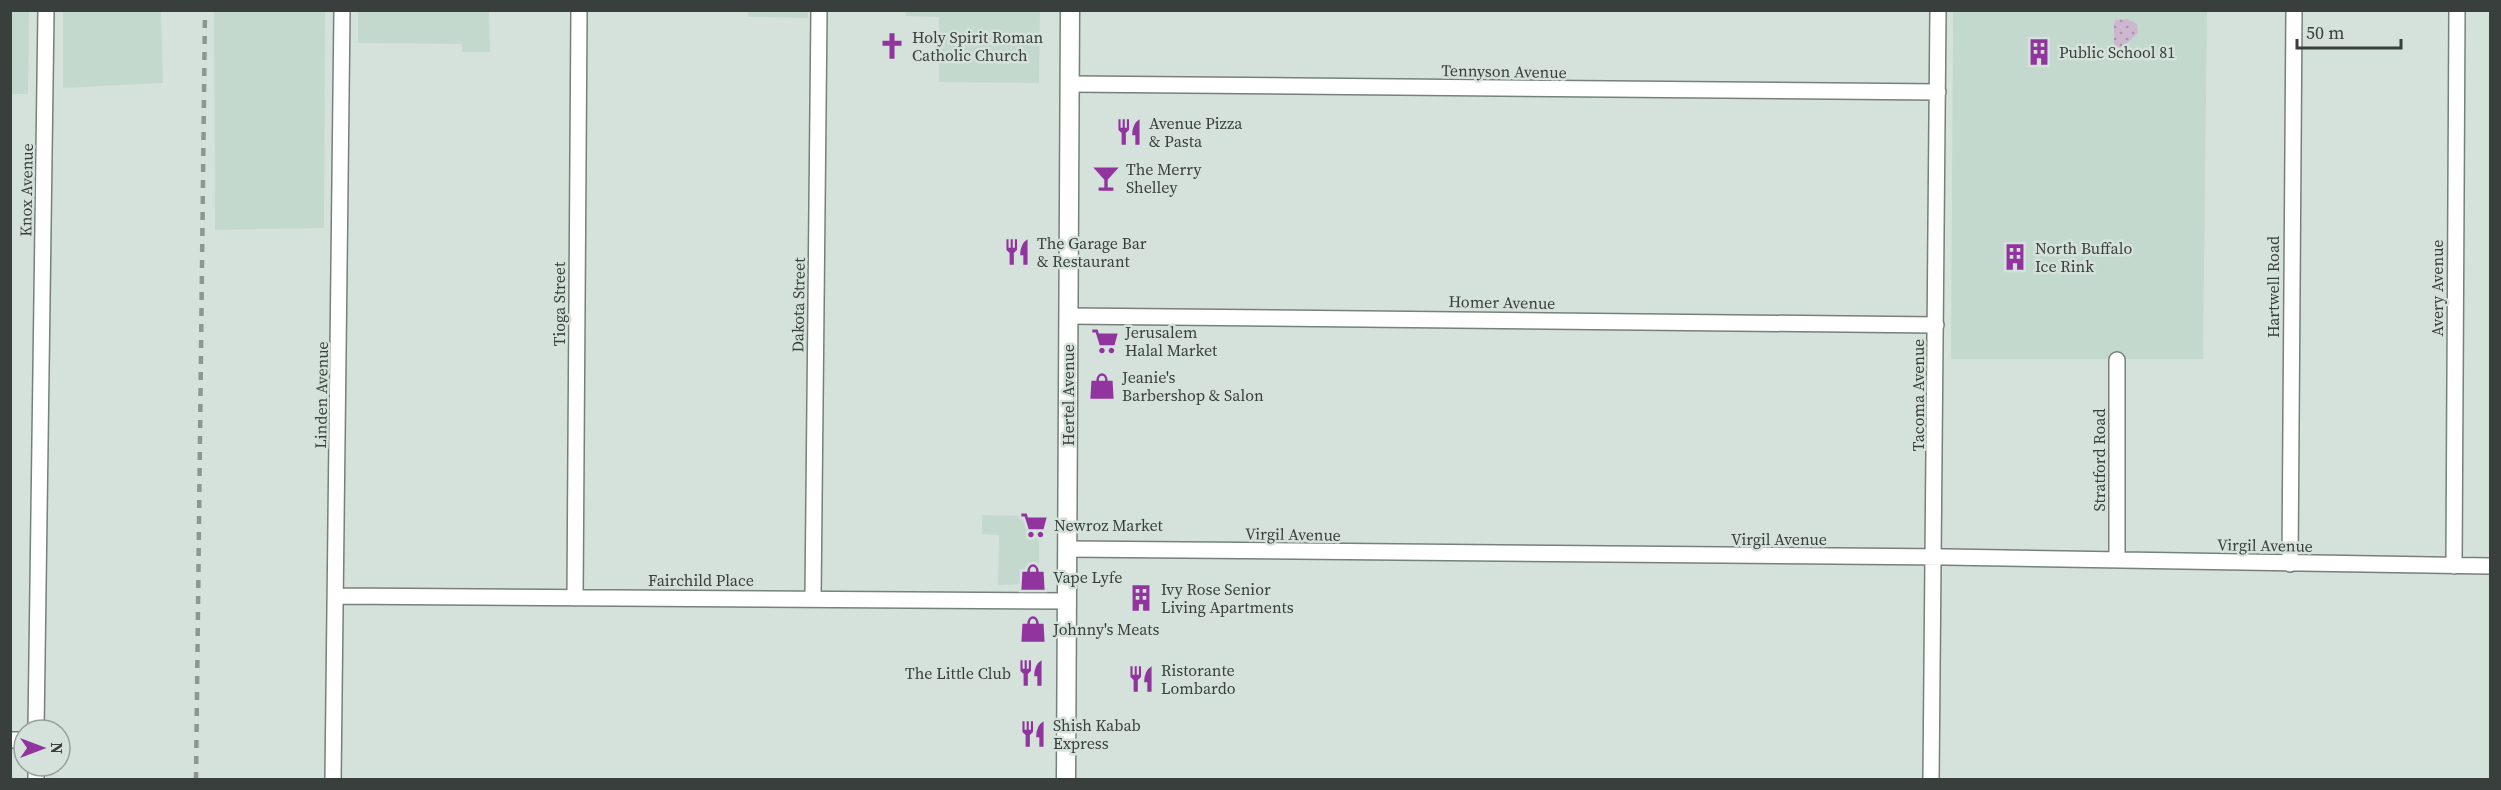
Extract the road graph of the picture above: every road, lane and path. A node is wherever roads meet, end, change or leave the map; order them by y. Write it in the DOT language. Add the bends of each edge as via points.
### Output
graph roads {
  1 [pos="46,10"];
  2 [pos="342,10"];
  3 [pos="579,10"];
  4 [pos="819,10"];
  5 [pos="1070,10"];
  6 [pos="1938,10"];
  7 [pos="2294,10"];
  8 [pos="2457,10"];
  9 [pos="1070,84"];
  10 [pos="1938,92"];
  11 [pos="1068,316"];
  12 [pos="1936,325"];
  13 [pos="2117,360"];
  14 [pos="1067,549"];
  15 [pos="1935,557"];
  16 [pos="2117,560"];
  17 [pos="2289,564"];
  18 [pos="2454,566"];
  19 [pos="2490,566"];
  20 [pos="336,596"];
  21 [pos="575,598"];
  22 [pos="813,599"];
  23 [pos="1067,601"];
  24 [pos="36,718"];
  25 [pos="333,780"];
  26 [pos="1066,780"];
  27 [pos="1931,780"];
  1 -- 24 [label="street, Knox Avenue"];
  2 -- 20 [label="street, Linden Avenue"];
  3 -- 21 [label="street, Tioga Street"];
  4 -- 22 [label="street, Dakota Street"];
  5 -- 9 [label="street, Hertel Avenue"];
  6 -- 10 [label="street, Tacoma Avenue"];
  7 -- 17 [label="street, Hartwell Road"];
  8 -- 18 [label="street, Avery Avenue"];
  9 -- 10 [label="street, Tennyson Avenue"];
  9 -- 11 [label="street, Hertel Avenue"];
  10 -- 12 [label="street, Tacoma Avenue"];
  11 -- 12 [label="street, Homer Avenue"];
  11 -- 14 [label="street, Hertel Avenue"];
  12 -- 15 [label="street, Tacoma Avenue"];
  13 -- 16 [label="street, Stratford Road"];
  14 -- 15 [label="street, Virgil Avenue"];
  14 -- 23 [label="street, Hertel Avenue"];
  15 -- 16 [label="street, Virgil Avenue"];
  15 -- 27 [label="street, Tacoma Avenue"];
  16 -- 17 [label="street, Virgil Avenue"];
  17 -- 18 [label="street, Virgil Avenue"];
  18 -- 19 [label="street, Virgil Avenue"];
  20 -- 21 [label="street, Fairchild Place"];
  20 -- 25 [label="street, Linden Avenue"];
  21 -- 22 [label="street, Fairchild Place"];
  22 -- 23 [label="street, Fairchild Place"];
  23 -- 26 [label="street, Hertel Avenue"];
}
